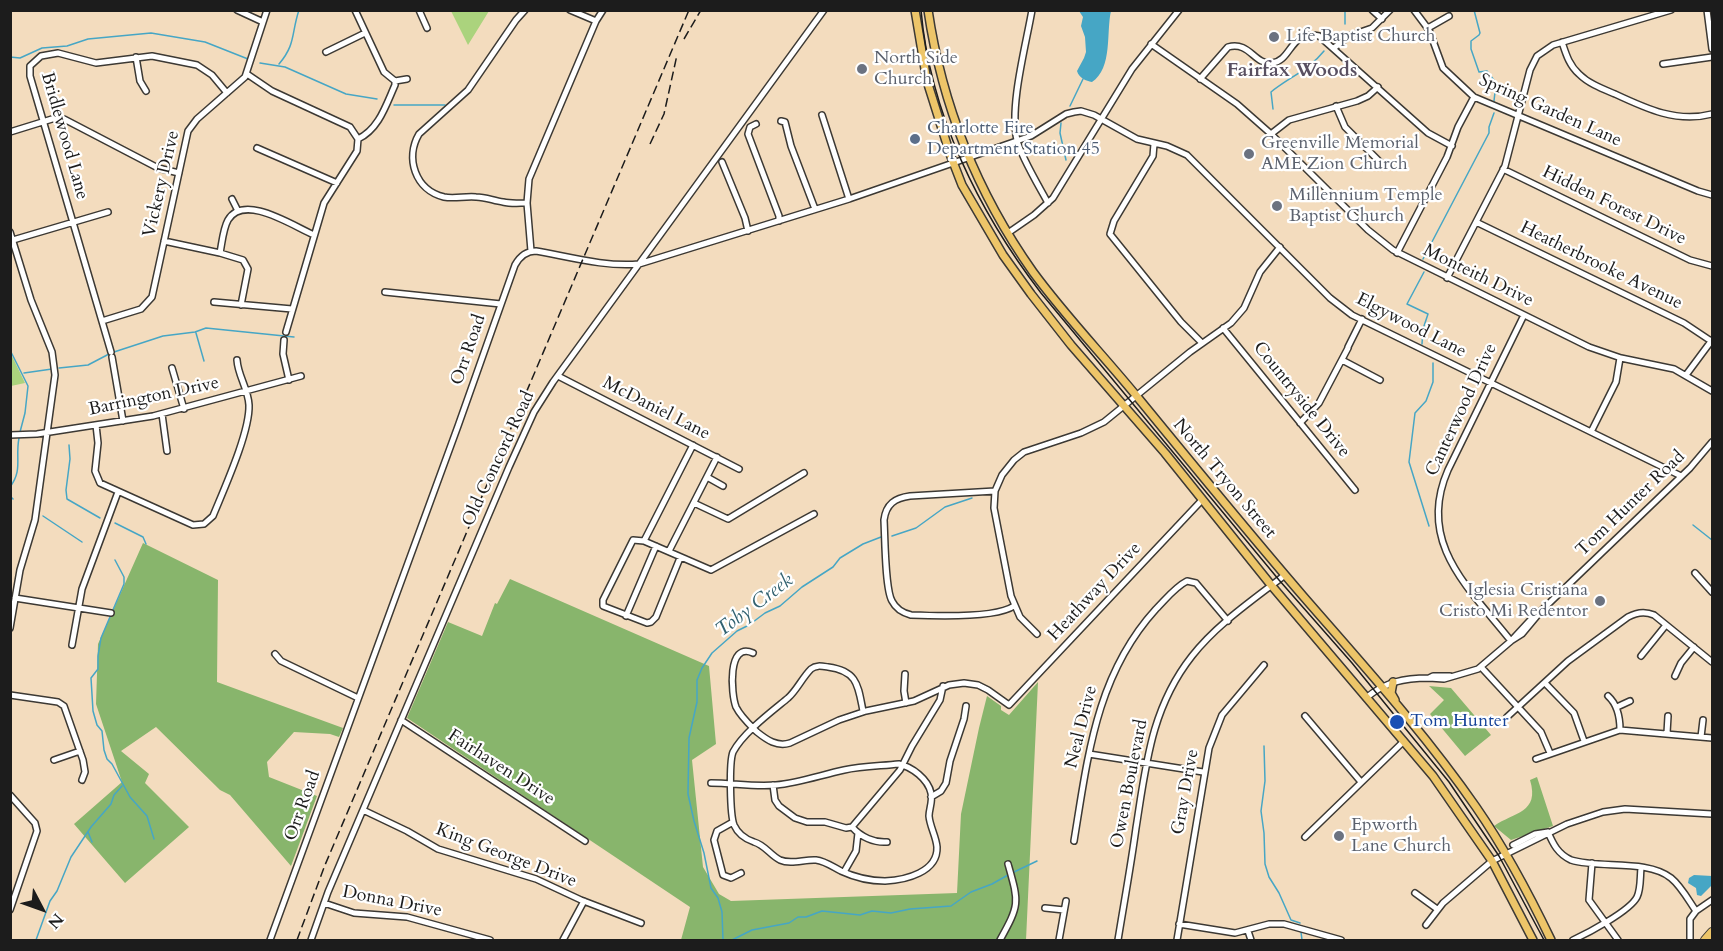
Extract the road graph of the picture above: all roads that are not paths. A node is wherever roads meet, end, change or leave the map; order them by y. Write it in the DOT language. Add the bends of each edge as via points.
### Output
graph roads {
  1 [pos="237,10"];
  2 [pos="267,10"];
  3 [pos="355,10"];
  4 [pos="419,10"];
  5 [pos="525,10"];
  6 [pos="570,10"];
  7 [pos="603,10"];
  8 [pos="824,10"];
  9 [pos="915,10"];
  10 [pos="928,10"];
  11 [pos="1032,10"];
  12 [pos="1179,10"];
  13 [pos="1372,10"];
  14 [pos="1390,10"];
  15 [pos="1414,10"];
  16 [pos="1671,10"];
  17 [pos="1707,10"];
  18 [pos="1449,16"];
  19 [pos="1382,19"];
  20 [pos="596,21"];
  21 [pos="263,22"];
  22 [pos="427,28"];
  23 [pos="1428,28"];
  24 [pos="365,33"];
  25 [pos="1562,42"];
  26 [pos="1151,44"];
  27 [pos="1334,48"];
  28 [pos="1713,49"];
  29 [pos="326,52"];
  30 [pos="136,57"];
  31 [pos="1713,57"];
  32 [pos="1663,64"];
  33 [pos="247,74"];
  34 [pos="406,79"];
  35 [pos="1200,79"];
  36 [pos="395,81"];
  37 [pos="1378,87"];
  38 [pos="146,91"];
  39 [pos="227,93"];
  40 [pos="1474,97"];
  41 [pos="1336,106"];
  42 [pos="1713,114"];
  43 [pos="822,115"];
  44 [pos="1518,117"];
  45 [pos="1102,119"];
  46 [pos="781,120"];
  47 [pos="43,122"];
  48 [pos="756,124"];
  49 [pos="10,132"];
  50 [pos="1271,134"];
  51 [pos="358,139"];
  52 [pos="1017,141"];
  53 [pos="1154,144"];
  54 [pos="1452,146"];
  55 [pos="257,148"];
  56 [pos="968,157"];
  57 [pos="722,162"];
  58 [pos="954,162"];
  59 [pos="1383,165"];
  60 [pos="1503,169"];
  61 [pos="179,173"];
  62 [pos="337,183"];
  63 [pos="1713,195"];
  64 [pos="232,199"];
  65 [pos="849,199"];
  66 [pos="527,203"];
  67 [pos="1048,203"];
  68 [pos="816,209"];
  69 [pos="238,211"];
  70 [pos="108,212"];
  71 [pos="779,221"];
  72 [pos="1476,222"];
  73 [pos="73,223"];
  74 [pos="748,231"];
  75 [pos="10,232"];
  76 [pos="1008,233"];
  77 [pos="314,235"];
  78 [pos="13,240"];
  79 [pos="164,242"];
  80 [pos="1280,248"];
  81 [pos="531,251"];
  82 [pos="220,253"];
  83 [pos="1397,253"];
  84 [pos="639,264"];
  85 [pos="1713,266"];
  86 [pos="1448,278"];
  87 [pos="384,292"];
  88 [pos="214,302"];
  89 [pos="501,304"];
  90 [pos="241,305"];
  91 [pos="292,309"];
  92 [pos="1524,315"];
  93 [pos="1362,319"];
  94 [pos="102,321"];
  95 [pos="1223,328"];
  96 [pos="286,332"];
  97 [pos="284,340"];
  98 [pos="1712,340"];
  99 [pos="1202,343"];
  100 [pos="1620,358"];
  101 [pos="237,360"];
  102 [pos="1342,360"];
  103 [pos="172,368"];
  104 [pos="1686,375"];
  105 [pos="301,376"];
  106 [pos="558,376"];
  107 [pos="289,380"];
  108 [pos="1380,380"];
  109 [pos="1491,382"];
  110 [pos="247,391"];
  111 [pos="1713,391"];
  112 [pos="1136,396"];
  113 [pos="1123,407"];
  114 [pos="184,409"];
  115 [pos="162,414"];
  116 [pos="123,421"];
  117 [pos="1300,423"];
  118 [pos="96,425"];
  119 [pos="48,432"];
  120 [pos="1591,432"];
  121 [pos="10,435"];
  122 [pos="1713,442"];
  123 [pos="693,445"];
  124 [pos="167,451"];
  125 [pos="717,457"];
  126 [pos="739,469"];
  127 [pos="804,473"];
  128 [pos="1682,476"];
  129 [pos="707,477"];
  130 [pos="723,486"];
  131 [pos="1356,490"];
  132 [pos="995,491"];
  133 [pos="118,492"];
  134 [pos="1202,500"];
  135 [pos="694,503"];
  136 [pos="814,514"];
  137 [pos="644,541"];
  138 [pos="656,546"];
  139 [pos="669,551"];
  140 [pos="680,558"];
  141 [pos="1695,573"];
  142 [pos="1285,575"];
  143 [pos="1271,585"];
  144 [pos="1713,592"];
  145 [pos="15,598"];
  146 [pos="1014,606"];
  147 [pos="78,608"];
  148 [pos="111,613"];
  149 [pos="626,616"];
  150 [pos="1228,621"];
  151 [pos="1666,625"];
  152 [pos="10,628"];
  153 [pos="1037,634"];
  154 [pos="1511,641"];
  155 [pos="72,645"];
  156 [pos="1694,647"];
  157 [pos="753,653"];
  158 [pos="275,654"];
  159 [pos="1641,656"];
  160 [pos="1713,662"];
  161 [pos="1264,665"];
  162 [pos="1481,668"];
  163 [pos="905,674"];
  164 [pos="1675,676"];
  165 [pos="1393,682"];
  166 [pos="1545,682"];
  167 [pos="944,686"];
  168 [pos="1381,687"];
  169 [pos="10,695"];
  170 [pos="1608,696"];
  171 [pos="358,698"];
  172 [pos="1366,698"];
  173 [pos="1630,701"];
  174 [pos="906,703"];
  175 [pos="966,706"];
  176 [pos="1617,707"];
  177 [pos="1398,708"];
  178 [pos="1517,708"];
  179 [pos="863,711"];
  180 [pos="1305,716"];
  181 [pos="1668,716"];
  182 [pos="1507,717"];
  183 [pos="401,720"];
  184 [pos="1703,720"];
  185 [pos="753,728"];
  186 [pos="1620,729"];
  187 [pos="1667,733"];
  188 [pos="1701,737"];
  189 [pos="1713,738"];
  190 [pos="1404,741"];
  191 [pos="1584,741"];
  192 [pos="80,751"];
  193 [pos="1550,753"];
  194 [pos="1089,754"];
  195 [pos="1536,759"];
  196 [pos="54,760"];
  197 [pos="1146,763"];
  198 [pos="902,765"];
  199 [pos="1203,772"];
  200 [pos="82,780"];
  201 [pos="1361,782"];
  202 [pos="711,783"];
  203 [pos="731,784"];
  204 [pos="773,785"];
  205 [pos="10,795"];
  206 [pos="932,797"];
  207 [pos="363,810"];
  208 [pos="1713,814"];
  209 [pos="733,822"];
  210 [pos="852,827"];
  211 [pos="1548,832"];
  212 [pos="858,833"];
  213 [pos="1305,837"];
  214 [pos="585,841"];
  215 [pos="1074,841"];
  216 [pos="887,842"];
  217 [pos="1505,852"];
  218 [pos="1492,861"];
  219 [pos="1592,863"];
  220 [pos="1008,864"];
  221 [pos="1641,868"];
  222 [pos="844,872"];
  223 [pos="741,873"];
  224 [pos="1416,893"];
  225 [pos="1713,900"];
  226 [pos="584,901"];
  227 [pos="1066,901"];
  228 [pos="324,903"];
  229 [pos="1045,908"];
  230 [pos="1437,909"];
  231 [pos="10,910"];
  232 [pos="1064,910"];
  233 [pos="1696,911"];
  234 [pos="1605,922"];
  235 [pos="641,923"];
  236 [pos="1179,924"];
  237 [pos="1426,925"];
  238 [pos="1248,930"];
  239 [pos="1713,932"];
  240 [pos="1690,938"];
  241 [pos="270,940"];
  242 [pos="311,940"];
  243 [pos="490,940"];
  244 [pos="563,940"];
  245 [pos="1000,940"];
  246 [pos="1059,940"];
  247 [pos="1118,940"];
  248 [pos="1177,940"];
  249 [pos="1251,940"];
  250 [pos="1341,940"];
  251 [pos="1533,940"];
  252 [pos="1551,940"];
  253 [pos="1573,940"];
  254 [pos="1618,940"];
  255 [pos="1697,940"];
  256 [pos="1705,940"];
  1 -- 21 [label="street"];
  2 -- 21 [label="street, Vickery Drive"];
  3 -- 24 [label="street"];
  4 -- 22 [label="street"];
  5 -- 66 [label="street" via="468,90 419,134 412,159 419,180 437,195"];
  6 -- 20 [label="street"];
  7 -- 20 [label="street"];
  8 -- 84 [label="street, Old Concord Road"];
  9 -- 58 [label="main road, North Tryon Street" via="927,80"];
  10 -- 56 [label="main road, North Tryon Street" via="936,56"];
  11 -- 52 [label="street" via="1016,104"];
  12 -- 26 [label="street"];
  13 -- 19 [label="street"];
  14 -- 19 [label="street"];
  15 -- 23 [label="street, Spring Garden Lane"];
  16 -- 25 [label="street"];
  17 -- 28 [label="street"];
  18 -- 23 [label="street"];
  19 -- 27 [label="street"];
  20 -- 66 [label="street" via="532,172"];
  21 -- 33 [label="street, Vickery Drive"];
  23 -- 40 [label="street, Spring Garden Lane" via="1443,68"];
  24 -- 29 [label="street"];
  24 -- 36 [label="street" via="384,72"];
  25 -- 42 [label="street" via="1574,69 1594,85 1665,115"];
  25 -- 44 [label="street" via="1535,59"];
  26 -- 35 [label="street, Monteith Drive"];
  26 -- 45 [label="street"];
  27 -- 35 [label="street" via="1319,36 1305,36 1270,63 1242,46 1232,46"];
  27 -- 37 [label="street"];
  30 -- 38 [label="street"];
  30 -- 39 [label="street, Bridlewood Lane" via="152,56 197,65"];
  30 -- 47 [label="street, Bridlewood Lane" via="96,63 62,53 38,57 29,72"];
  31 -- 32 [label="street"];
  33 -- 39 [label="street, Vickery Drive"];
  33 -- 51 [label="street" via="262,86 350,127"];
  34 -- 36 [label="street"];
  35 -- 50 [label="street, Monteith Drive"];
  36 -- 51 [label="street" via="375,126"];
  37 -- 41 [label="street" via="1362,99"];
  37 -- 54 [label="street" via="1428,133"];
  39 -- 61 [label="street, Vickery Drive" via="190,128"];
  40 -- 44 [label="street, Spring Garden Lane"];
  40 -- 54 [label="street"];
  41 -- 50 [label="street" via="1288,120"];
  41 -- 59 [label="street" via="1345,127"];
  43 -- 65 [label="street"];
  44 -- 60 [label="street"];
  44 -- 63 [label="street, Spring Garden Lane"];
  45 -- 52 [label="street, Elgywood Lane" via="1088,112 1074,112"];
  45 -- 53 [label="street, Elgywood Lane"];
  45 -- 67 [label="street"];
  46 -- 68 [label="street"];
  47 -- 49 [label="street"];
  47 -- 61 [label="street" via="68,120 158,168"];
  47 -- 73 [label="street, Bridlewood Lane"];
  48 -- 71 [label="street" via="748,134"];
  50 -- 83 [label="street, Monteith Drive" via="1368,230"];
  51 -- 62 [label="street" via="357,151"];
  52 -- 56 [label="street"];
  52 -- 67 [label="street"];
  53 -- 80 [label="street, Elgywood Lane" via="1177,150 1192,160"];
  53 -- 99 [label="street" via="1153,156 1110,234"];
  54 -- 83 [label="street"];
  55 -- 62 [label="street"];
  56 -- 58 [label="street"];
  56 -- 76 [label="main road, North Tryon Street"];
  57 -- 74 [label="street"];
  58 -- 65 [label="street"];
  58 -- 113 [label="main road, North Tryon Street" via="962,185 1004,255"];
  60 -- 72 [label="street"];
  60 -- 85 [label="street, Hidden Forest Drive" via="1690,260"];
  61 -- 79 [label="street, Vickery Drive"];
  62 -- 77 [label="street" via="324,202"];
  64 -- 69 [label="street"];
  65 -- 68 [label="street"];
  66 -- 81 [label="street"];
  67 -- 76 [label="street"];
  68 -- 71 [label="street"];
  69 -- 77 [label="street" via="257,210"];
  69 -- 82 [label="street" via="229,218"];
  70 -- 73 [label="street"];
  71 -- 74 [label="street"];
  72 -- 86 [label="street"];
  72 -- 98 [label="street, Heatherbrooke Avenue"];
  73 -- 78 [label="street"];
  73 -- 94 [label="street, Bridlewood Lane"];
  74 -- 84 [label="street"];
  75 -- 78 [label="street"];
  76 -- 112 [label="main road, North Tryon Street" via="1072,322"];
  77 -- 91 [label="street"];
  78 -- 119 [label="street" via="54,361"];
  79 -- 82 [label="street"];
  79 -- 94 [label="street, Vickery Drive" via="149,301 136,311"];
  80 -- 93 [label="street, Elgywood Lane" via="1334,302"];
  80 -- 95 [label="street" via="1260,272 1244,308"];
  81 -- 84 [label="street"];
  81 -- 89 [label="street, Orr Road" via="516,263"];
  82 -- 90 [label="street" via="239,257 247,266"];
  83 -- 86 [label="street, Monteith Drive"];
  84 -- 106 [label="street, Old Concord Road"];
  86 -- 92 [label="street, Monteith Drive"];
  87 -- 89 [label="street"];
  88 -- 90 [label="street"];
  89 -- 171 [label="street, Orr Road"];
  90 -- 91 [label="street"];
  91 -- 96 [label="street"];
  92 -- 100 [label="street, Monteith Drive"];
  92 -- 109 [label="street, Canterwood Drive"];
  93 -- 102 [label="street"];
  93 -- 109 [label="street, Elgywood Lane"];
  94 -- 116 [label="street, Bridlewood Lane"];
  95 -- 99 [label="street"];
  95 -- 117 [label="street, Countryside Drive"];
  97 -- 107 [label="street"];
  98 -- 104 [label="street"];
  99 -- 112 [label="street"];
  100 -- 104 [label="street, Monteith Drive" via="1669,367"];
  100 -- 120 [label="street" via="1616,382"];
  101 -- 110 [label="street"];
  102 -- 108 [label="street"];
  102 -- 117 [label="street" via="1319,404"];
  103 -- 114 [label="street"];
  104 -- 111 [label="street, Monteith Drive"];
  105 -- 107 [label="street, Barrington Drive"];
  106 -- 123 [label="street, McDaniel Lane"];
  106 -- 183 [label="street, Old Concord Road" via="527,427"];
  107 -- 110 [label="street, Barrington Drive"];
  109 -- 120 [label="street, Elgywood Lane"];
  109 -- 154 [label="street, Canterwood Drive" via="1446,475 1438,519 1453,569"];
  110 -- 114 [label="street, Barrington Drive"];
  110 -- 133 [label="street" via="245,428 213,516 206,523 193,525"];
  112 -- 113 [label="street"];
  112 -- 142 [label="main road, North Tryon Street"];
  113 -- 132 [label="street" via="1089,430 1028,450 1007,468"];
  113 -- 134 [label="main road, North Tryon Street"];
  114 -- 115 [label="street, Barrington Drive"];
  115 -- 116 [label="street, Barrington Drive"];
  115 -- 124 [label="street"];
  116 -- 118 [label="street, Barrington Drive"];
  117 -- 131 [label="street, Countryside Drive"];
  118 -- 119 [label="street, Barrington Drive"];
  118 -- 133 [label="street" via="95,476"];
  119 -- 121 [label="street, Barrington Drive"];
  119 -- 145 [label="street" via="35,520"];
  120 -- 128 [label="street, Elgywood Lane"];
  122 -- 128 [label="street, Tom Hunter Road"];
  123 -- 125 [label="street, McDaniel Lane"];
  123 -- 137 [label="street"];
  125 -- 126 [label="street, McDaniel Lane"];
  125 -- 129 [label="street"];
  127 -- 135 [label="street" via="728,519"];
  128 -- 154 [label="street, Tom Hunter Road"];
  129 -- 130 [label="street"];
  129 -- 135 [label="street"];
  132 -- 146 [label="street" via="995,517"];
  132 -- 146 [label="street" via="910,496 891,503 884,520 890,595 896,607 911,615 979,614"];
  133 -- 147 [label="street"];
  134 -- 143 [label="main road, North Tryon Street"];
  134 -- 167 [label="street, Heathway Drive" via="1009,705 974,684"];
  135 -- 139 [label="street"];
  136 -- 140 [label="street" via="711,570"];
  137 -- 138 [label="street"];
  137 -- 149 [label="street" via="631,542 603,600 604,607"];
  138 -- 139 [label="street"];
  138 -- 149 [label="street"];
  139 -- 140 [label="street"];
  140 -- 149 [label="street" via="654,620 647,623"];
  141 -- 144 [label="street"];
  142 -- 143 [label="street, Owen Boulevard"];
  142 -- 168 [label="main road, North Tryon Street"];
  143 -- 150 [label="street, Owen Boulevard"];
  143 -- 172 [label="main road, North Tryon Street"];
  145 -- 147 [label="street"];
  145 -- 152 [label="street"];
  146 -- 153 [label="street"];
  147 -- 148 [label="street"];
  147 -- 155 [label="street"];
  150 -- 194 [label="street, Neal Drive" via="1192,580 1171,593 1127,648 1103,699"];
  150 -- 197 [label="street, Owen Boulevard" via="1202,645 1178,676 1157,718"];
  151 -- 156 [label="street"];
  151 -- 159 [label="street"];
  151 -- 166 [label="street" via="1651,614 1633,614"];
  154 -- 162 [label="street, Tom Hunter Road"];
  156 -- 160 [label="street"];
  156 -- 164 [label="street"];
  157 -- 185 [label="street" via="744,650 735,659 733,694 740,713"];
  158 -- 171 [label="street" via="281,661"];
  161 -- 199 [label="street, Gray Drive" via="1222,715"];
  162 -- 165 [label="street, Tom Hunter Road" via="1464,674"];
  162 -- 178 [label="street"];
  163 -- 174 [label="street"];
  165 -- 168 [label="street, Tom Hunter Road"];
  165 -- 177 [label="main road" via="1391,693"];
  166 -- 178 [label="street"];
  166 -- 191 [label="street" via="1574,713"];
  167 -- 174 [label="street"];
  167 -- 198 [label="street"];
  168 -- 172 [label="street, Tom Hunter Road"];
  168 -- 177 [label="main road, North Tryon Street"];
  169 -- 192 [label="street" via="64,706"];
  170 -- 176 [label="street"];
  171 -- 241 [label="street, Orr Road"];
  172 -- 190 [label="main road, North Tryon Street"];
  173 -- 176 [label="street"];
  174 -- 179 [label="street"];
  175 -- 206 [label="street" via="946,783"];
  176 -- 186 [label="street"];
  177 -- 217 [label="main road, North Tryon Street" via="1452,774"];
  178 -- 182 [label="street"];
  178 -- 193 [label="street" via="1544,735"];
  179 -- 185 [label="street" via="786,744 769,741"];
  179 -- 185 [label="street" via="858,685 850,675 819,666"];
  180 -- 201 [label="street"];
  181 -- 187 [label="street"];
  183 -- 207 [label="street, Old Concord Road"];
  183 -- 214 [label="street, Fairhaven Drive"];
  184 -- 188 [label="street"];
  185 -- 203 [label="street" via="734,751"];
  186 -- 187 [label="street"];
  186 -- 191 [label="street"];
  187 -- 188 [label="street"];
  188 -- 189 [label="street"];
  190 -- 201 [label="street"];
  190 -- 218 [label="main road, North Tryon Street"];
  191 -- 193 [label="street"];
  192 -- 196 [label="street"];
  192 -- 200 [label="street" via="85,765"];
  193 -- 195 [label="street"];
  194 -- 197 [label="street"];
  194 -- 215 [label="street, Neal Drive"];
  197 -- 199 [label="street"];
  197 -- 247 [label="street, Owen Boulevard"];
  198 -- 204 [label="street" via="851,769"];
  198 -- 206 [label="street" via="921,777"];
  198 -- 210 [label="street"];
  199 -- 236 [label="street, Gray Drive"];
  201 -- 213 [label="street"];
  202 -- 203 [label="street"];
  203 -- 204 [label="street"];
  203 -- 209 [label="street"];
  204 -- 210 [label="street" via="775,800 795,818"];
  205 -- 231 [label="street" via="38,831"];
  206 -- 222 [label="street" via="930,817 937,849 928,868 886,881"];
  207 -- 226 [label="street, King George Drive" via="438,849 529,876"];
  207 -- 228 [label="street, Old Concord Road"];
  208 -- 211 [label="street" via="1612,810"];
  209 -- 222 [label="street" via="741,834 780,860 819,860"];
  209 -- 223 [label="street" via="717,831 714,840 723,875 731,878"];
  210 -- 212 [label="street"];
  211 -- 217 [label="street"];
  211 -- 219 [label="street" via="1564,857"];
  212 -- 216 [label="street"];
  212 -- 222 [label="street" via="856,851"];
  217 -- 218 [label="street"];
  217 -- 252 [label="main road, North Tryon Street"];
  218 -- 230 [label="street"];
  218 -- 251 [label="main road, North Tryon Street"];
  219 -- 221 [label="street"];
  219 -- 234 [label="street" via="1589,900"];
  220 -- 245 [label="street" via="1018,898"];
  221 -- 233 [label="street" via="1670,877"];
  221 -- 234 [label="street" via="1635,900"];
  224 -- 230 [label="street"];
  225 -- 233 [label="street"];
  226 -- 235 [label="street, King George Drive"];
  226 -- 244 [label="street"];
  227 -- 232 [label="street"];
  228 -- 242 [label="street, Old Concord Road"];
  228 -- 243 [label="street, Donna Drive" via="354,913 406,917"];
  229 -- 232 [label="street"];
  230 -- 237 [label="street"];
  232 -- 246 [label="street"];
  233 -- 240 [label="street" via="1690,919"];
  234 -- 253 [label="street"];
  234 -- 254 [label="street"];
  236 -- 238 [label="street" via="1227,933"];
  236 -- 248 [label="street, Gray Drive"];
  238 -- 249 [label="street"];
  238 -- 250 [label="street" via="1284,924"];
  239 -- 256 [label="highway"];
  240 -- 255 [label="street"];
}
